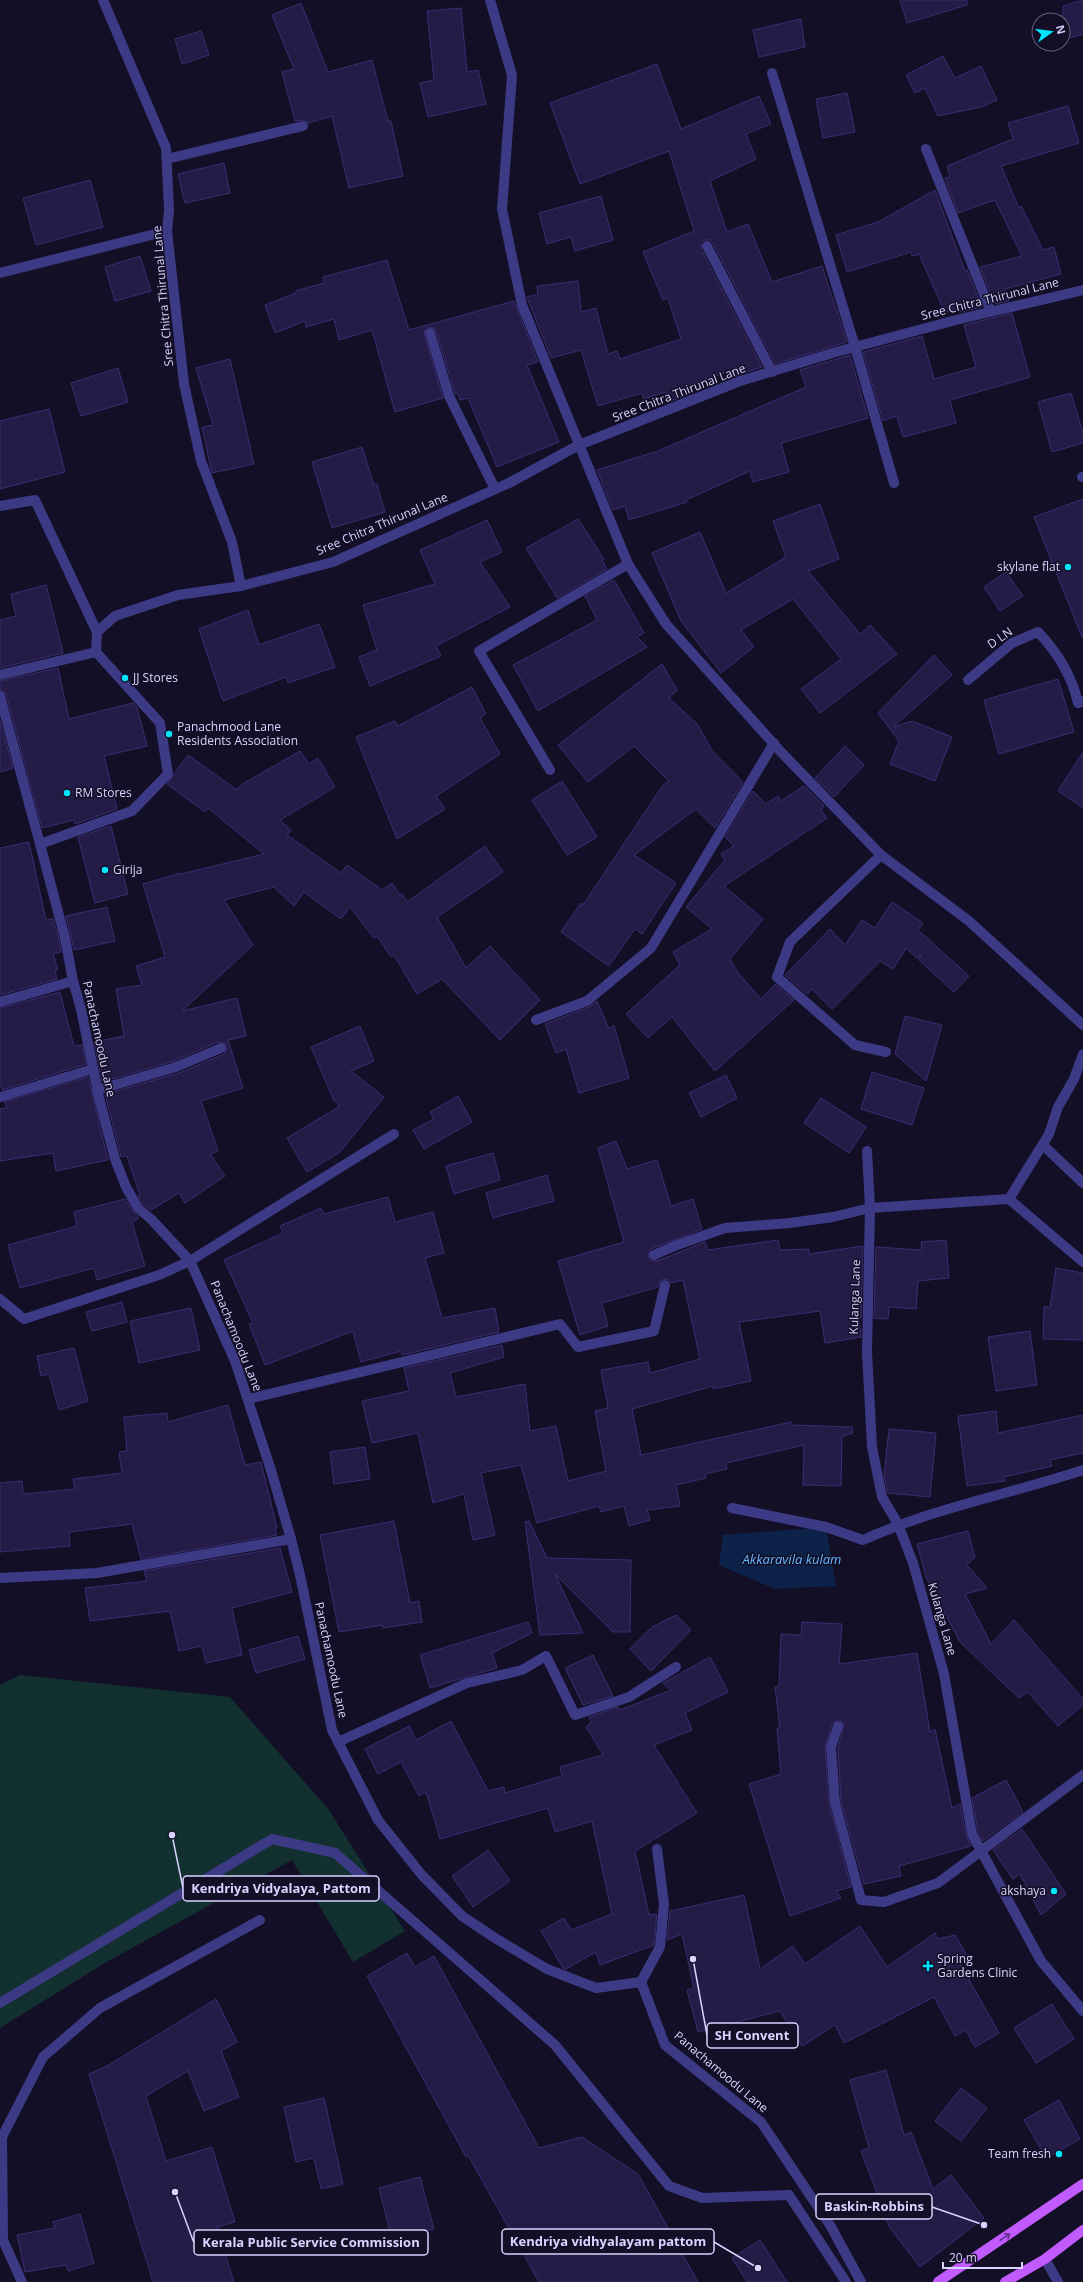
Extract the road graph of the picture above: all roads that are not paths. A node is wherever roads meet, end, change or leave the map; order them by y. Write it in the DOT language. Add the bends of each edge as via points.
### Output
graph roads {
  1 [pos="103,0"];
  2 [pos="490,0"];
  3 [pos="772,73"];
  4 [pos="302,126"];
  5 [pos="926,149"];
  6 [pos="167,159"];
  7 [pos="167,231"];
  8 [pos="707,246"];
  9 [pos="0,274"];
  10 [pos="1083,290"];
  11 [pos="991,312"];
  12 [pos="430,333"];
  13 [pos="856,347"];
  14 [pos="772,372"];
  15 [pos="579,445"];
  16 [pos="894,483"];
  17 [pos="495,489"];
  18 [pos="0,506"];
  19 [pos="628,564"];
  20 [pos="241,586"];
  21 [pos="97,632"];
  22 [pos="96,652"];
  23 [pos="0,675"];
  24 [pos="968,680"];
  25 [pos="0,696"];
  26 [pos="1083,702"];
  27 [pos="774,744"];
  28 [pos="550,770"];
  29 [pos="40,844"];
  30 [pos="881,855"];
  31 [pos="73,981"];
  32 [pos="0,1002"];
  33 [pos="536,1020"];
  34 [pos="1083,1025"];
  35 [pos="221,1048"];
  36 [pos="886,1052"];
  37 [pos="1083,1054"];
  38 [pos="93,1069"];
  39 [pos="97,1090"];
  40 [pos="1,1097"];
  41 [pos="394,1134"];
  42 [pos="1043,1145"];
  43 [pos="867,1151"];
  44 [pos="1083,1183"];
  45 [pos="1009,1199"];
  46 [pos="870,1208"];
  47 [pos="654,1255"];
  48 [pos="190,1261"];
  49 [pos="1083,1262"];
  50 [pos="665,1285"];
  51 [pos="0,1299"];
  52 [pos="248,1400"];
  53 [pos="1083,1470"];
  54 [pos="732,1508"];
  55 [pos="898,1524"];
  56 [pos="291,1539"];
  57 [pos="0,1578"];
  58 [pos="676,1667"];
  59 [pos="838,1726"];
  60 [pos="338,1742"];
  61 [pos="1083,1775"];
  62 [pos="657,1849"];
  63 [pos="980,1852"];
  64 [pos="260,1920"];
  65 [pos="642,1982"];
  66 [pos="0,2003"];
  67 [pos="1083,2011"];
  68 [pos="1083,2184"];
  69 [pos="1083,2230"];
  70 [pos="1045,2259"];
  71 [pos="22,2282"];
  72 [pos="846,2282"];
  73 [pos="861,2282"];
  74 [pos="938,2282"];
  75 [pos="1005,2282"];
  76 [pos="1058,2282"];
  1 -- 6 [label="street, Sree Chitra Thirunal Lane" via="166,148"];
  2 -- 15 [label="street" via="512,75 502,209 522,304"];
  3 -- 13 [label="street"];
  4 -- 6 [label="street"];
  5 -- 11 [label="street"];
  6 -- 7 [label="street, Sree Chitra Thirunal Lane" via="170,210"];
  7 -- 9 [label="street"];
  7 -- 20 [label="street, Sree Chitra Thirunal Lane" via="184,384 201,461 232,542"];
  8 -- 14 [label="street"];
  10 -- 11 [label="street, Sree Chitra Thirunal Lane"];
  11 -- 13 [label="street, Sree Chitra Thirunal Lane"];
  12 -- 17 [label="street" via="449,396"];
  13 -- 14 [label="street, Sree Chitra Thirunal Lane"];
  13 -- 16 [label="street"];
  14 -- 15 [label="street, Sree Chitra Thirunal Lane" via="740,381"];
  15 -- 17 [label="street, Sree Chitra Thirunal Lane"];
  15 -- 19 [label="street"];
  17 -- 20 [label="street, Sree Chitra Thirunal Lane" via="333,562"];
  18 -- 21 [label="street" via="35,500"];
  19 -- 27 [label="street" via="666,624"];
  19 -- 28 [label="street" via="479,651"];
  20 -- 21 [label="street" via="178,595 115,616"];
  21 -- 22 [label="street"];
  22 -- 23 [label="street"];
  22 -- 29 [label="street" via="160,723 168,774 132,811"];
  24 -- 26 [label="street, D LN" via="1012,643 1038,632 1050,644 1073,683 1078,703"];
  25 -- 29 [label="street, Panachamoodu Lane"];
  27 -- 30 [label="street"];
  27 -- 33 [label="street" via="651,948 587,1001"];
  29 -- 31 [label="street, Panachamoodu Lane"];
  30 -- 34 [label="street" via="969,921"];
  30 -- 36 [label="street" via="790,942 777,976 855,1045"];
  31 -- 32 [label="street"];
  31 -- 38 [label="street, Panachamoodu Lane" via="82,1009"];
  35 -- 39 [label="street" via="176,1067"];
  37 -- 42 [label="street"];
  38 -- 39 [label="street, Panachamoodu Lane"];
  38 -- 40 [label="street"];
  39 -- 48 [label="street, Panachamoodu Lane" via="115,1160 126,1187 138,1208"];
  41 -- 48 [label="street"];
  42 -- 44 [label="street"];
  42 -- 45 [label="street"];
  43 -- 46 [label="street, Kulanga Lane"];
  45 -- 46 [label="street"];
  45 -- 49 [label="street"];
  46 -- 47 [label="street" via="797,1222 725,1228"];
  46 -- 55 [label="street, Kulanga Lane" via="867,1352 872,1447 882,1497"];
  48 -- 51 [label="street" via="159,1275 24,1319"];
  48 -- 52 [label="street, Panachamoodu Lane" via="235,1361"];
  50 -- 52 [label="street" via="654,1331 578,1347 560,1324"];
  52 -- 56 [label="street, Panachamoodu Lane"];
  53 -- 55 [label="street"];
  54 -- 55 [label="street" via="826,1527 863,1540"];
  55 -- 63 [label="street, Kulanga Lane" via="913,1563 944,1674 964,1800 972,1834"];
  56 -- 57 [label="street" via="97,1573"];
  56 -- 60 [label="street, Panachamoodu Lane" via="332,1730"];
  58 -- 60 [label="street" via="628,1697 575,1715 546,1656 522,1670 467,1683"];
  59 -- 63 [label="street" via="831,1747 835,1803 861,1900 884,1902 938,1883"];
  60 -- 65 [label="street, Panachamoodu Lane" via="378,1820 421,1874 462,1916 547,1969 596,1988"];
  61 -- 63 [label="street"];
  62 -- 65 [label="street" via="664,1904 660,1947"];
  63 -- 67 [label="street, Kulanga Lane" via="1040,1961"];
  64 -- 71 [label="street" via="100,2008 43,2057 2,2137 3,2240"];
  65 -- 73 [label="street, Panachamoodu Lane" via="665,2045 761,2122 830,2225"];
  66 -- 72 [label="street" via="272,1839 336,1853 555,2045 669,2186 702,2198 789,2195"];
  74 -- 68 [label="main road, one-way"];
  69 -- 70 [label="main road"];
  70 -- 75 [label="main road"];
  70 -- 76 [label="street"];
}
